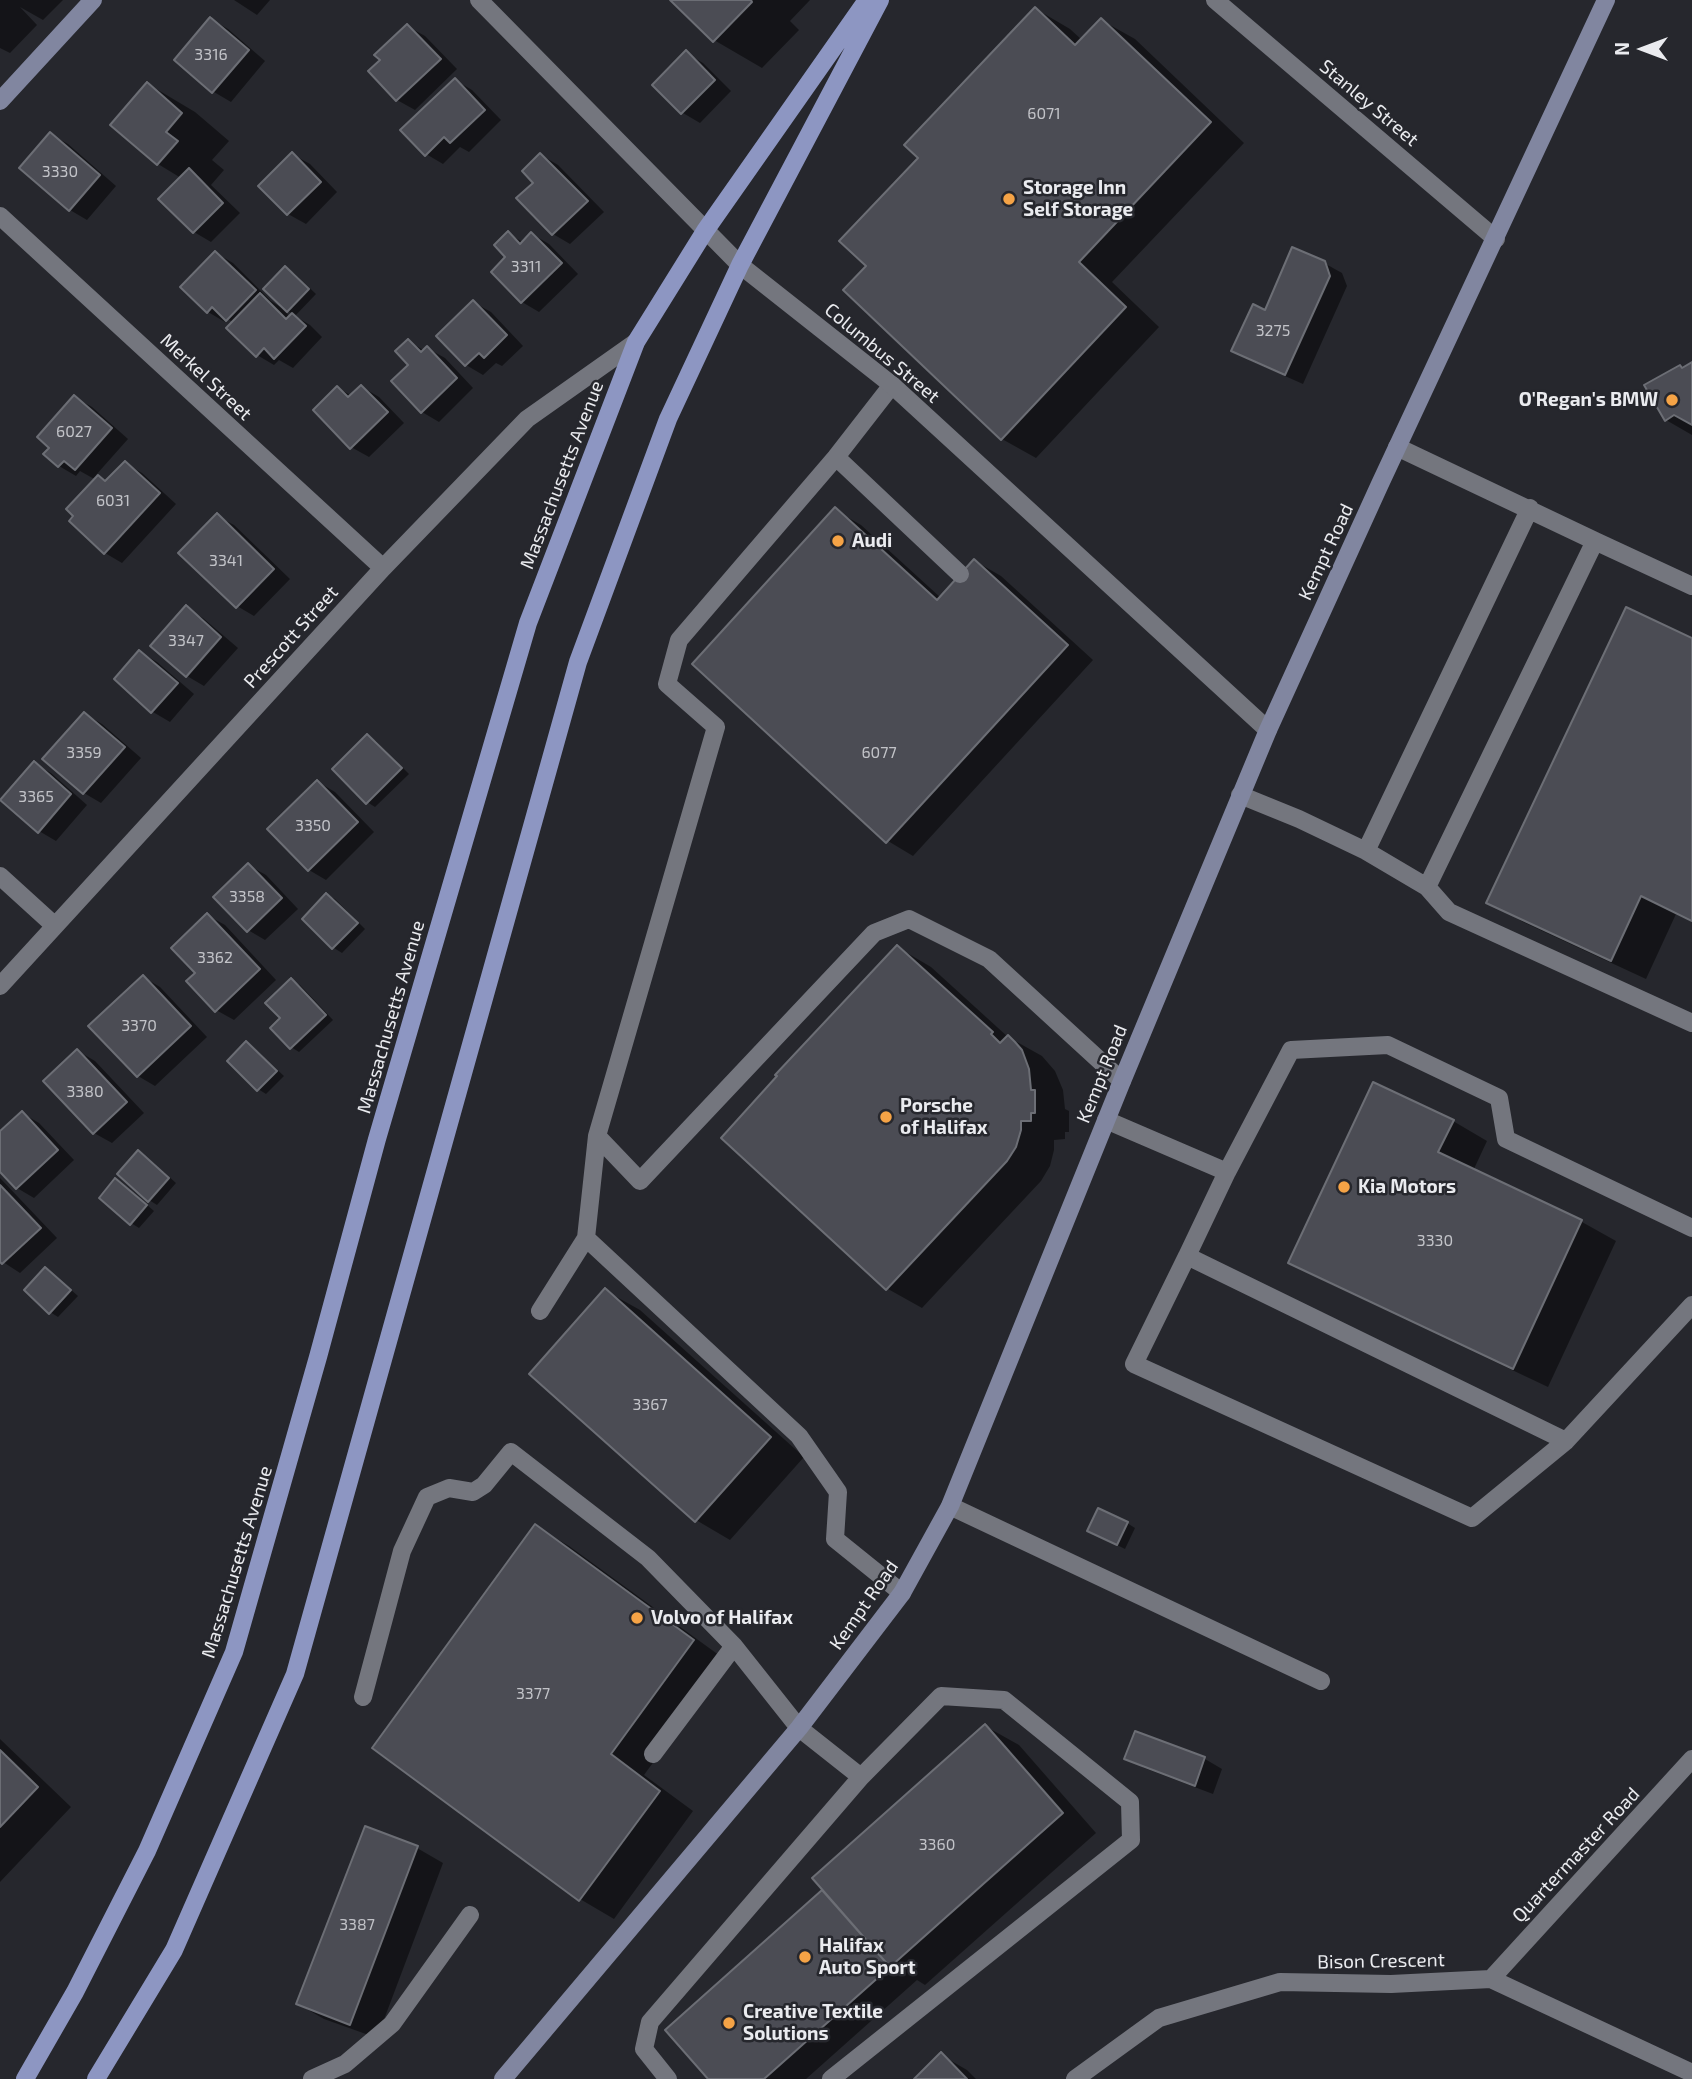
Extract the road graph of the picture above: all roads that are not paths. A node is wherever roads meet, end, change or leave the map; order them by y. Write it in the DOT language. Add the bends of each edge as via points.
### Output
graph roads {
  1 [pos="93,0"];
  2 [pos="479,0"];
  3 [pos="867,0"];
  4 [pos="880,0"];
  5 [pos="1214,0"];
  6 [pos="1606,0"];
  7 [pos="0,101"];
  8 [pos="0,216"];
  9 [pos="705,230"];
  10 [pos="1496,239"];
  11 [pos="740,265"];
  12 [pos="636,342"];
  13 [pos="892,385"];
  14 [pos="1397,447"];
  15 [pos="836,457"];
  16 [pos="1530,509"];
  17 [pos="1595,541"];
  18 [pos="383,568"];
  19 [pos="960,574"];
  20 [pos="1692,586"];
  21 [pos="1268,730"];
  22 [pos="1240,795"];
  23 [pos="1366,852"];
  24 [pos="0,876"];
  25 [pos="1427,887"];
  26 [pos="55,926"];
  27 [pos="0,986"];
  28 [pos="1692,1023"];
  29 [pos="1122,1081"];
  30 [pos="1106,1120"];
  31 [pos="597,1136"];
  32 [pos="1227,1171"];
  33 [pos="1692,1228"];
  34 [pos="586,1238"];
  35 [pos="1187,1256"];
  36 [pos="1692,1305"];
  37 [pos="540,1311"];
  38 [pos="1566,1441"];
  39 [pos="950,1506"];
  40 [pos="902,1593"];
  41 [pos="734,1646"];
  42 [pos="1321,1681"];
  43 [pos="363,1697"];
  44 [pos="799,1728"];
  45 [pos="653,1754"];
  46 [pos="1692,1759"];
  47 [pos="861,1777"];
  48 [pos="470,1915"];
  49 [pos="1490,1979"];
  50 [pos="1692,2073"];
  51 [pos="24,2079"];
  52 [pos="96,2079"];
  53 [pos="312,2079"];
  54 [pos="503,2079"];
  55 [pos="668,2079"];
  56 [pos="831,2079"];
  57 [pos="1075,2079"];
  1 -- 7 [label="street"];
  2 -- 9 [label="street, Columbus Street"];
  3 -- 9 [label="main road, Massachusetts Avenue"];
  4 -- 11 [label="main road"];
  5 -- 10 [label="street, Stanley Street"];
  6 -- 10 [label="street, Kempt Road"];
  8 -- 18 [label="street, Merkel Street"];
  9 -- 11 [label="street, Columbus Street"];
  9 -- 12 [label="main road, Massachusetts Avenue"];
  10 -- 14 [label="street, Kempt Road"];
  11 -- 13 [label="street, Columbus Street"];
  11 -- 52 [label="main road" via="668,419 578,662 295,1674 174,1950"];
  12 -- 18 [label="street, Prescott Street" via="527,419"];
  12 -- 51 [label="main road, Massachusetts Avenue" via="524,636 234,1652 147,1851 75,1992"];
  13 -- 15 [label="street"];
  13 -- 21 [label="street, Columbus Street"];
  14 -- 16 [label="street"];
  14 -- 21 [label="street, Kempt Road"];
  15 -- 19 [label="street"];
  15 -- 31 [label="street" via="679,640 667,684 716,727"];
  16 -- 17 [label="street"];
  16 -- 23 [label="street"];
  17 -- 20 [label="street"];
  17 -- 25 [label="street"];
  18 -- 26 [label="street, Prescott Street"];
  21 -- 22 [label="street, Kempt Road"];
  22 -- 23 [label="street"];
  22 -- 29 [label="street, Kempt Road"];
  23 -- 25 [label="street"];
  24 -- 26 [label="street"];
  25 -- 28 [label="street" via="1449,912"];
  26 -- 27 [label="street, Prescott Street"];
  29 -- 30 [label="street, Kempt Road"];
  29 -- 31 [label="street" via="989,959 909,919 874,933 640,1181"];
  30 -- 32 [label="street"];
  30 -- 39 [label="street, Kempt Road"];
  31 -- 34 [label="street"];
  32 -- 33 [label="street" via="1291,1050 1388,1045 1499,1098 1506,1139"];
  32 -- 35 [label="street"];
  34 -- 37 [label="street"];
  34 -- 40 [label="street" via="799,1436 838,1492 835,1539"];
  35 -- 38 [label="street"];
  35 -- 38 [label="street" via="1134,1364 1472,1518"];
  36 -- 38 [label="street"];
  39 -- 40 [label="street, Kempt Road"];
  39 -- 42 [label="street"];
  40 -- 44 [label="street, Kempt Road"];
  41 -- 43 [label="street" via="648,1558 512,1452 473,1492 449,1488 427,1497 402,1551"];
  41 -- 44 [label="street"];
  41 -- 45 [label="street"];
  44 -- 47 [label="street"];
  44 -- 54 [label="street, Kempt Road"];
  46 -- 49 [label="street, Quartermaster Road"];
  47 -- 55 [label="street" via="650,2022 645,2049"];
  47 -- 56 [label="street" via="941,1696 1004,1700 1130,1802 1130,1840"];
  48 -- 53 [label="street" via="392,2024 345,2064"];
  49 -- 50 [label="street, Bison Crescent"];
  49 -- 57 [label="street, Bison Crescent" via="1391,1984 1280,1982 1159,2018"];
}
